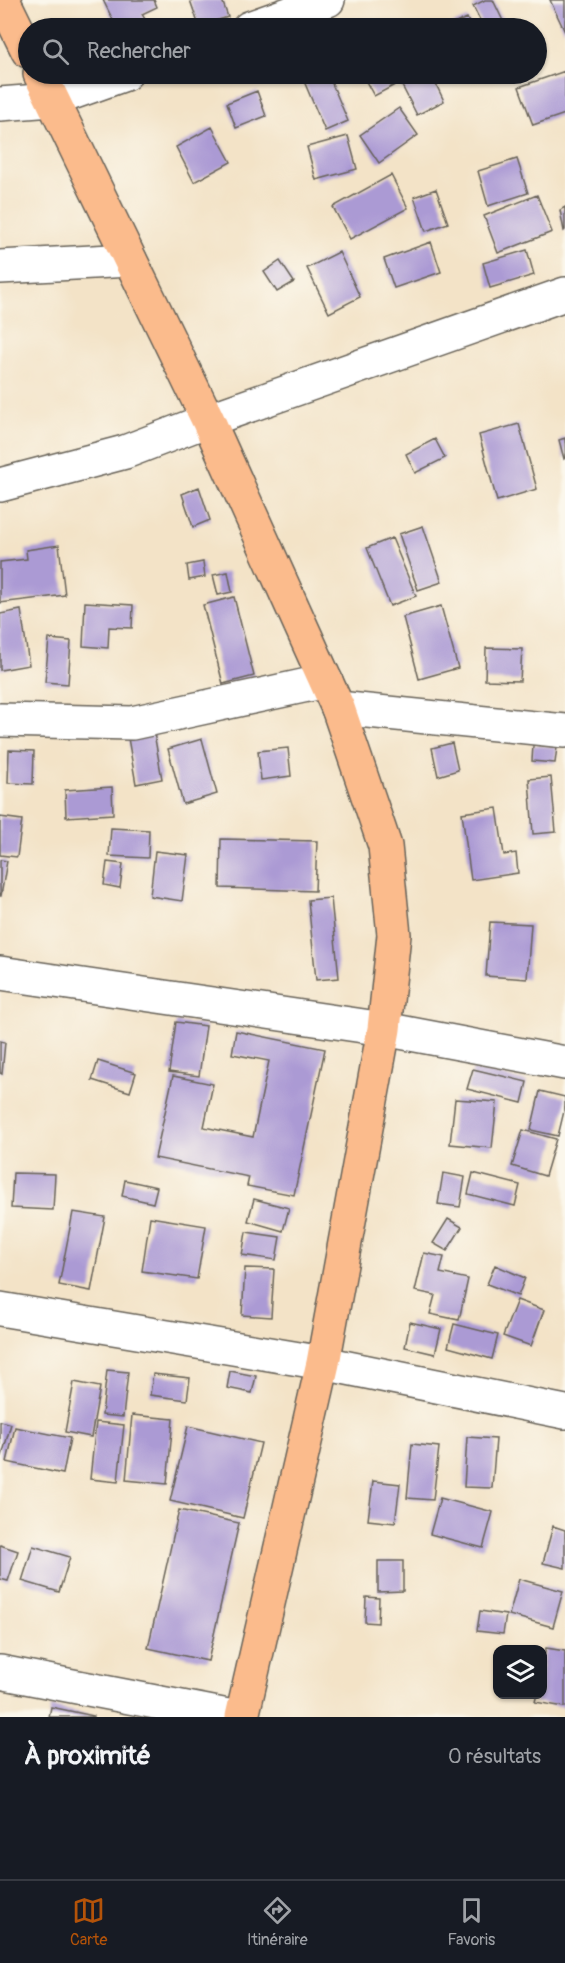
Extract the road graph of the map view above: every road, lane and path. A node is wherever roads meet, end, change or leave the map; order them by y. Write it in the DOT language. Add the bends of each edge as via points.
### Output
graph roads {
  1 [pos="3,0"];
  2 [pos="328,0"];
  3 [pos="277,18"];
  4 [pos="18,31"];
  5 [pos="64,84"];
  6 [pos="46,87"];
  7 [pos="0,104"];
  8 [pos="130,260"];
  9 [pos="0,267"];
  10 [pos="565,294"];
  11 [pos="208,420"];
  12 [pos="0,484"];
  13 [pos="332,695"];
  14 [pos="0,720"];
  15 [pos="565,732"];
  16 [pos="0,973"];
  17 [pos="384,1029"];
  18 [pos="565,1063"];
  19 [pos="0,1309"];
  20 [pos="323,1363"];
  21 [pos="565,1412"];
  22 [pos="0,1671"];
  23 [pos="233,1717"];
  24 [pos="242,1717"];
  1 -- 4 [label="highway"];
  2 -- 3 [label="street"];
  5 -- 6 [label="street"];
  6 -- 7 [label="street"];
  6 -- 8 [label="highway"];
  8 -- 9 [label="street"];
  8 -- 11 [label="highway"];
  10 -- 11 [label="street"];
  11 -- 12 [label="street" via="125,452"];
  11 -- 13 [label="highway"];
  13 -- 14 [label="street" via="132,723"];
  13 -- 15 [label="street"];
  13 -- 17 [label="highway" via="386,846 394,935"];
  16 -- 17 [label="street"];
  17 -- 18 [label="street"];
  17 -- 20 [label="highway"];
  19 -- 20 [label="street"];
  20 -- 21 [label="street"];
  20 -- 24 [label="highway"];
  22 -- 23 [label="street"];
}
